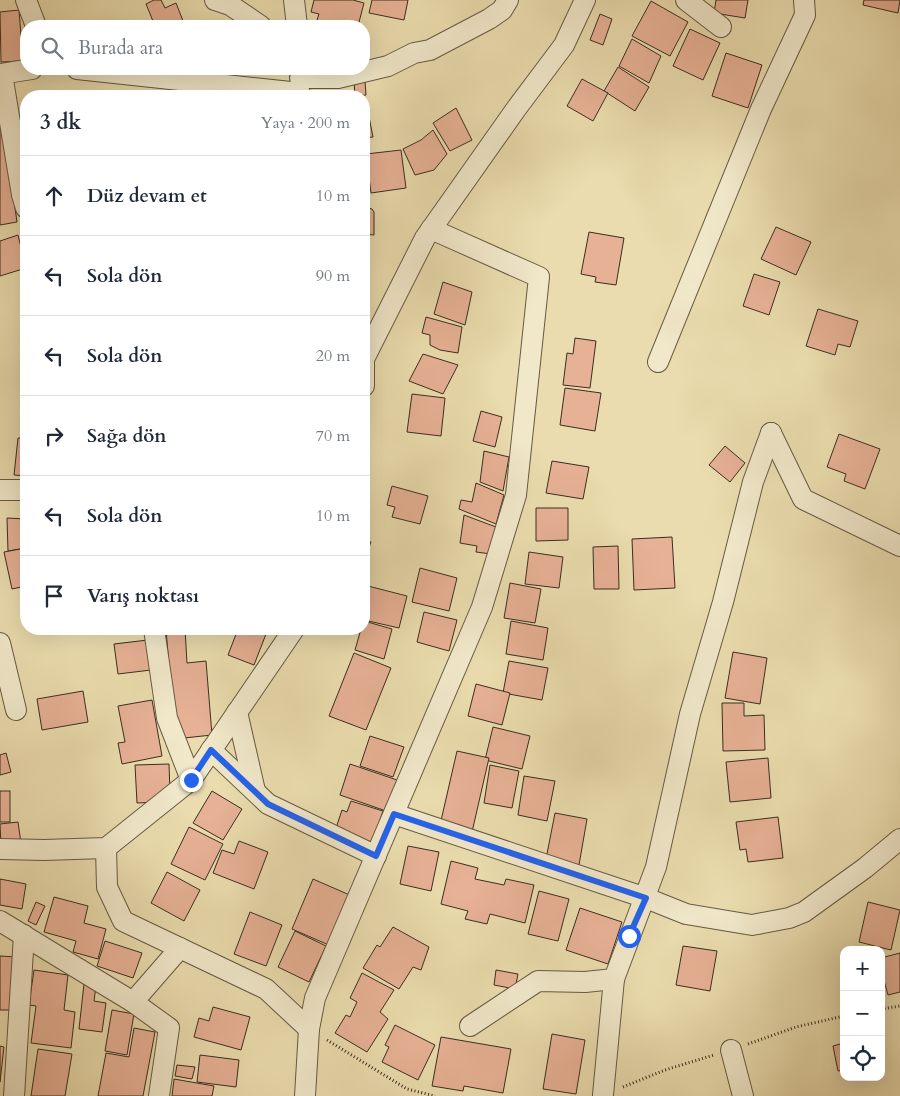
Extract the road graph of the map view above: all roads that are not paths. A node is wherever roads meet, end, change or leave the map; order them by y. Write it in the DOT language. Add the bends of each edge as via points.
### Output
graph roads {
  1 [pos="26,0"];
  2 [pos="215,0"];
  3 [pos="294,0"];
  4 [pos="508,0"];
  5 [pos="585,0"];
  6 [pos="686,0"];
  7 [pos="804,0"];
  8 [pos="34,20"];
  9 [pos="252,20"];
  10 [pos="297,20"];
  11 [pos="720,27"];
  12 [pos="370,70"];
  13 [pos="20,71"];
  14 [pos="1,74"];
  15 [pos="116,75"];
  16 [pos="350,75"];
  17 [pos="300,84"];
  18 [pos="214,90"];
  19 [pos="20,183"];
  20 [pos="431,229"];
  21 [pos="370,347"];
  22 [pos="658,362"];
  23 [pos="0,490"];
  24 [pos="20,490"];
  25 [pos="900,546"];
  26 [pos="155,635"];
  27 [pos="289,635"];
  28 [pos="0,643"];
  29 [pos="16,710"];
  30 [pos="237,712"];
  31 [pos="211,750"];
  32 [pos="191,780"];
  33 [pos="255,792"];
  34 [pos="394,814"];
  35 [pos="900,839"];
  36 [pos="106,848"];
  37 [pos="0,849"];
  38 [pos="376,856"];
  39 [pos="646,898"];
  40 [pos="0,921"];
  41 [pos="24,935"];
  42 [pos="180,948"];
  43 [pos="614,979"];
  44 [pos="133,1002"];
  45 [pos="470,1026"];
  46 [pos="308,1029"];
  47 [pos="731,1050"];
  48 [pos="603,1095"];
  49 [pos="14,1096"];
  50 [pos="160,1096"];
  51 [pos="305,1096"];
  52 [pos="744,1096"];
  1 -- 8 [label="street"];
  2 -- 9 [label="street" via="230,5"];
  3 -- 10 [label="street"];
  4 -- 12 [label="street" via="502,10 489,19 430,50"];
  5 -- 20 [label="street" via="564,45"];
  6 -- 11 [label="street"];
  7 -- 22 [label="street" via="805,15 760,109"];
  13 -- 14 [label="street"];
  14 -- 19 [label="street"];
  15 -- 18 [label="street"];
  16 -- 17 [label="street"];
  17 -- 18 [label="street"];
  20 -- 21 [label="street"];
  20 -- 34 [label="street" via="539,277 516,494 482,607"];
  23 -- 24 [label="street"];
  25 -- 39 [label="street" via="803,499 771,432 753,482 690,714"];
  26 -- 32 [label="street" via="167,718"];
  27 -- 30 [label="street"];
  28 -- 29 [label="street"];
  30 -- 31 [label="street"];
  30 -- 33 [label="street"];
  31 -- 32 [label="street"];
  31 -- 33 [label="street"];
  32 -- 36 [label="street"];
  33 -- 38 [label="street" via="268,804"];
  34 -- 38 [label="street"];
  34 -- 39 [label="street"];
  35 -- 39 [label="street" via="804,912 789,918 752,925 686,914"];
  36 -- 37 [label="street"];
  36 -- 42 [label="street" via="107,888 123,921"];
  38 -- 46 [label="street" via="316,998"];
  39 -- 43 [label="street"];
  40 -- 41 [label="street"];
  41 -- 44 [label="street"];
  41 -- 49 [label="street"];
  42 -- 44 [label="street"];
  42 -- 46 [label="street" via="266,989"];
  43 -- 45 [label="street" via="538,981"];
  43 -- 48 [label="street"];
  44 -- 50 [label="street" via="169,1028"];
  46 -- 51 [label="street"];
  47 -- 52 [label="street"];
}
